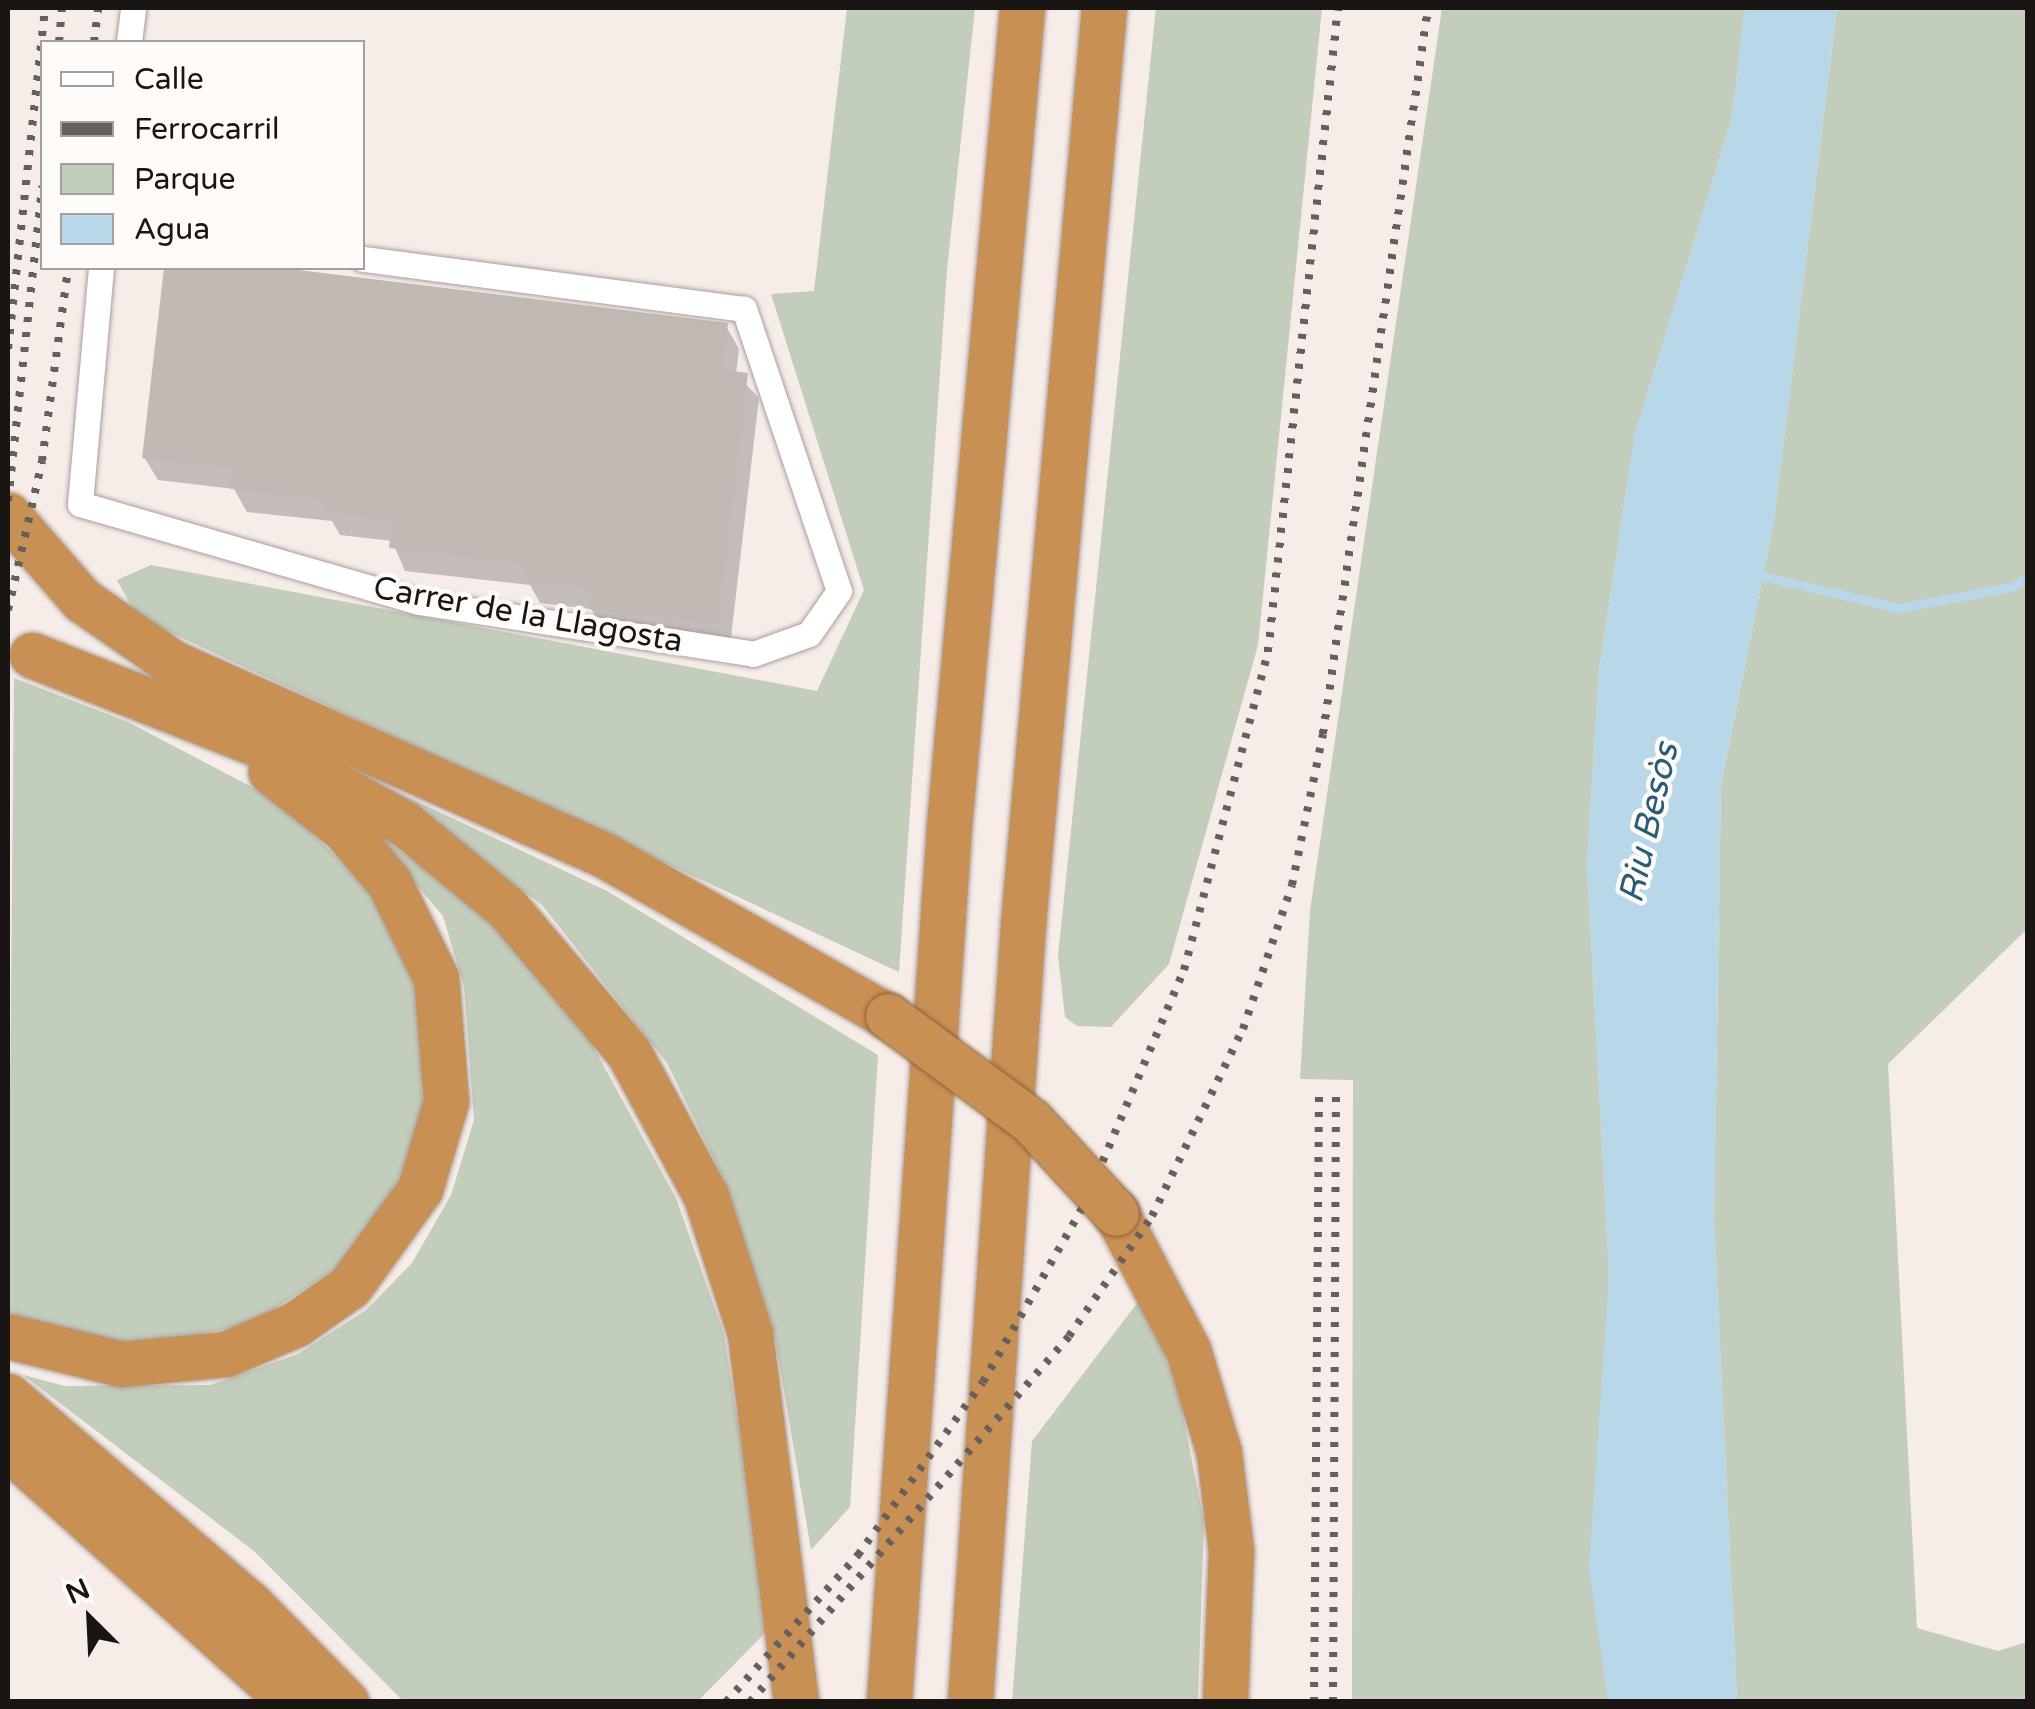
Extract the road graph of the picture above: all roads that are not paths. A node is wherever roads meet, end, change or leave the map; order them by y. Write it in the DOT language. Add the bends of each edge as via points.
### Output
graph roads {
  1 [pos="133,8"];
  2 [pos="1022,8"];
  3 [pos="1104,8"];
  4 [pos="129,40"];
  5 [pos="365,259"];
  6 [pos="102,270"];
  7 [pos="8,515"];
  8 [pos="32,655"];
  9 [pos="143,699"];
  10 [pos="8,1336"];
  11 [pos="8,1396"];
  12 [pos="8,1448"];
  13 [pos="8,1475"];
  14 [pos="110,1534"];
  15 [pos="291,1702"];
  16 [pos="346,1702"];
  17 [pos="796,1702"];
  18 [pos="889,1702"];
  19 [pos="970,1702"];
  20 [pos="1225,1702"];
  1 -- 4 [label="street"];
  2 -- 18 [label="highway" via="950,806"];
  3 -- 19 [label="highway" via="1023,924"];
  5 -- 6 [label="street, Carrer de la Llagosta" via="744,309 840,590 809,634 754,654 419,602 80,504"];
  7 -- 20 [label="highway, bridge" via="60,580 134,640 260,705 606,856 888,1016 1031,1122 1116,1213 1188,1350 1218,1452 1232,1551"];
  8 -- 9 [label="highway"];
  9 -- 10 [label="highway" via="320,808 389,882 443,1005 440,1130 406,1217 371,1266 266,1338 158,1364 79,1358"];
  9 -- 17 [label="highway" via="314,770 445,852 545,947 629,1054 706,1196 750,1333"];
  11 -- 16 [label="highway" via="248,1603"];
  12 -- 14 [label="highway"];
  13 -- 14 [label="highway"];
  14 -- 15 [label="highway"];
}
